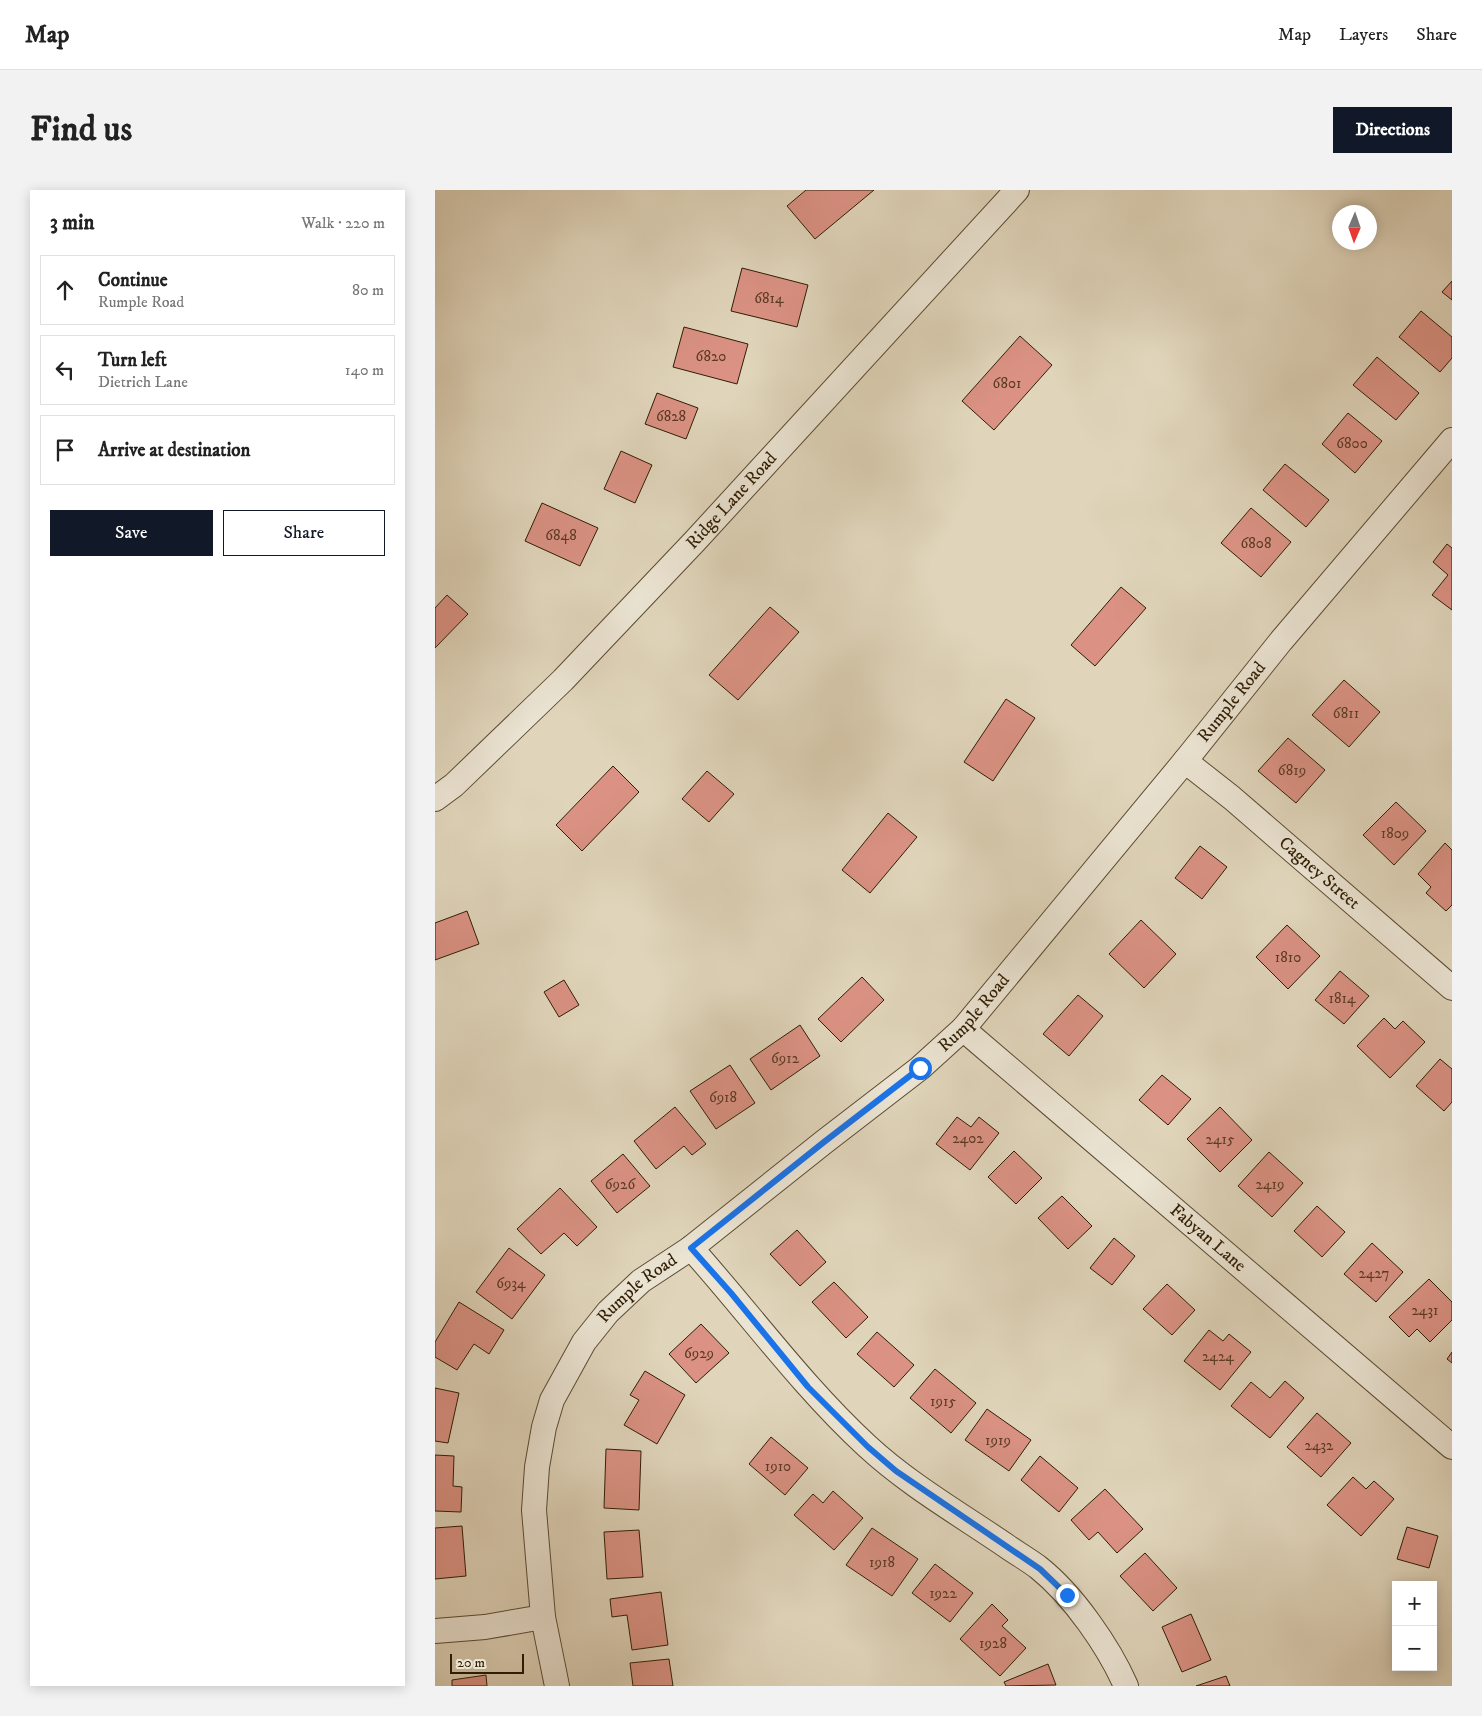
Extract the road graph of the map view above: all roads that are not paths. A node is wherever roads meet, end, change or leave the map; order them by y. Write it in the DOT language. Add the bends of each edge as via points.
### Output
graph roads {
  1 [pos="1017,190"];
  2 [pos="1452,440"];
  3 [pos="1185,761"];
  4 [pos="435,799"];
  5 [pos="1452,988"];
  6 [pos="963,1029"];
  7 [pos="691,1248"];
  8 [pos="1452,1447"];
  9 [pos="543,1617"];
  10 [pos="435,1631"];
  11 [pos="557,1686"];
  12 [pos="1126,1686"];
  1 -- 4 [label="street, Ridge Lane Road" via="695,542 563,680 454,785"];
  2 -- 3 [label="street, Rumple Road" via="1281,641"];
  3 -- 5 [label="street, Cagney Street"];
  3 -- 6 [label="street, Rumple Road"];
  6 -- 7 [label="street, Rumple Road" via="920,1068"];
  6 -- 8 [label="street, Fabyan Lane"];
  7 -- 9 [label="street, Rumple Road" via="641,1281 608,1312 584,1342 552,1400 537,1467 534,1510"];
  7 -- 12 [label="street" via="808,1387 868,1447 896,1471 1040,1569 1067,1595 1107,1648"];
  9 -- 10 [label="street"];
  9 -- 11 [label="street, Rumple Road"];
}
